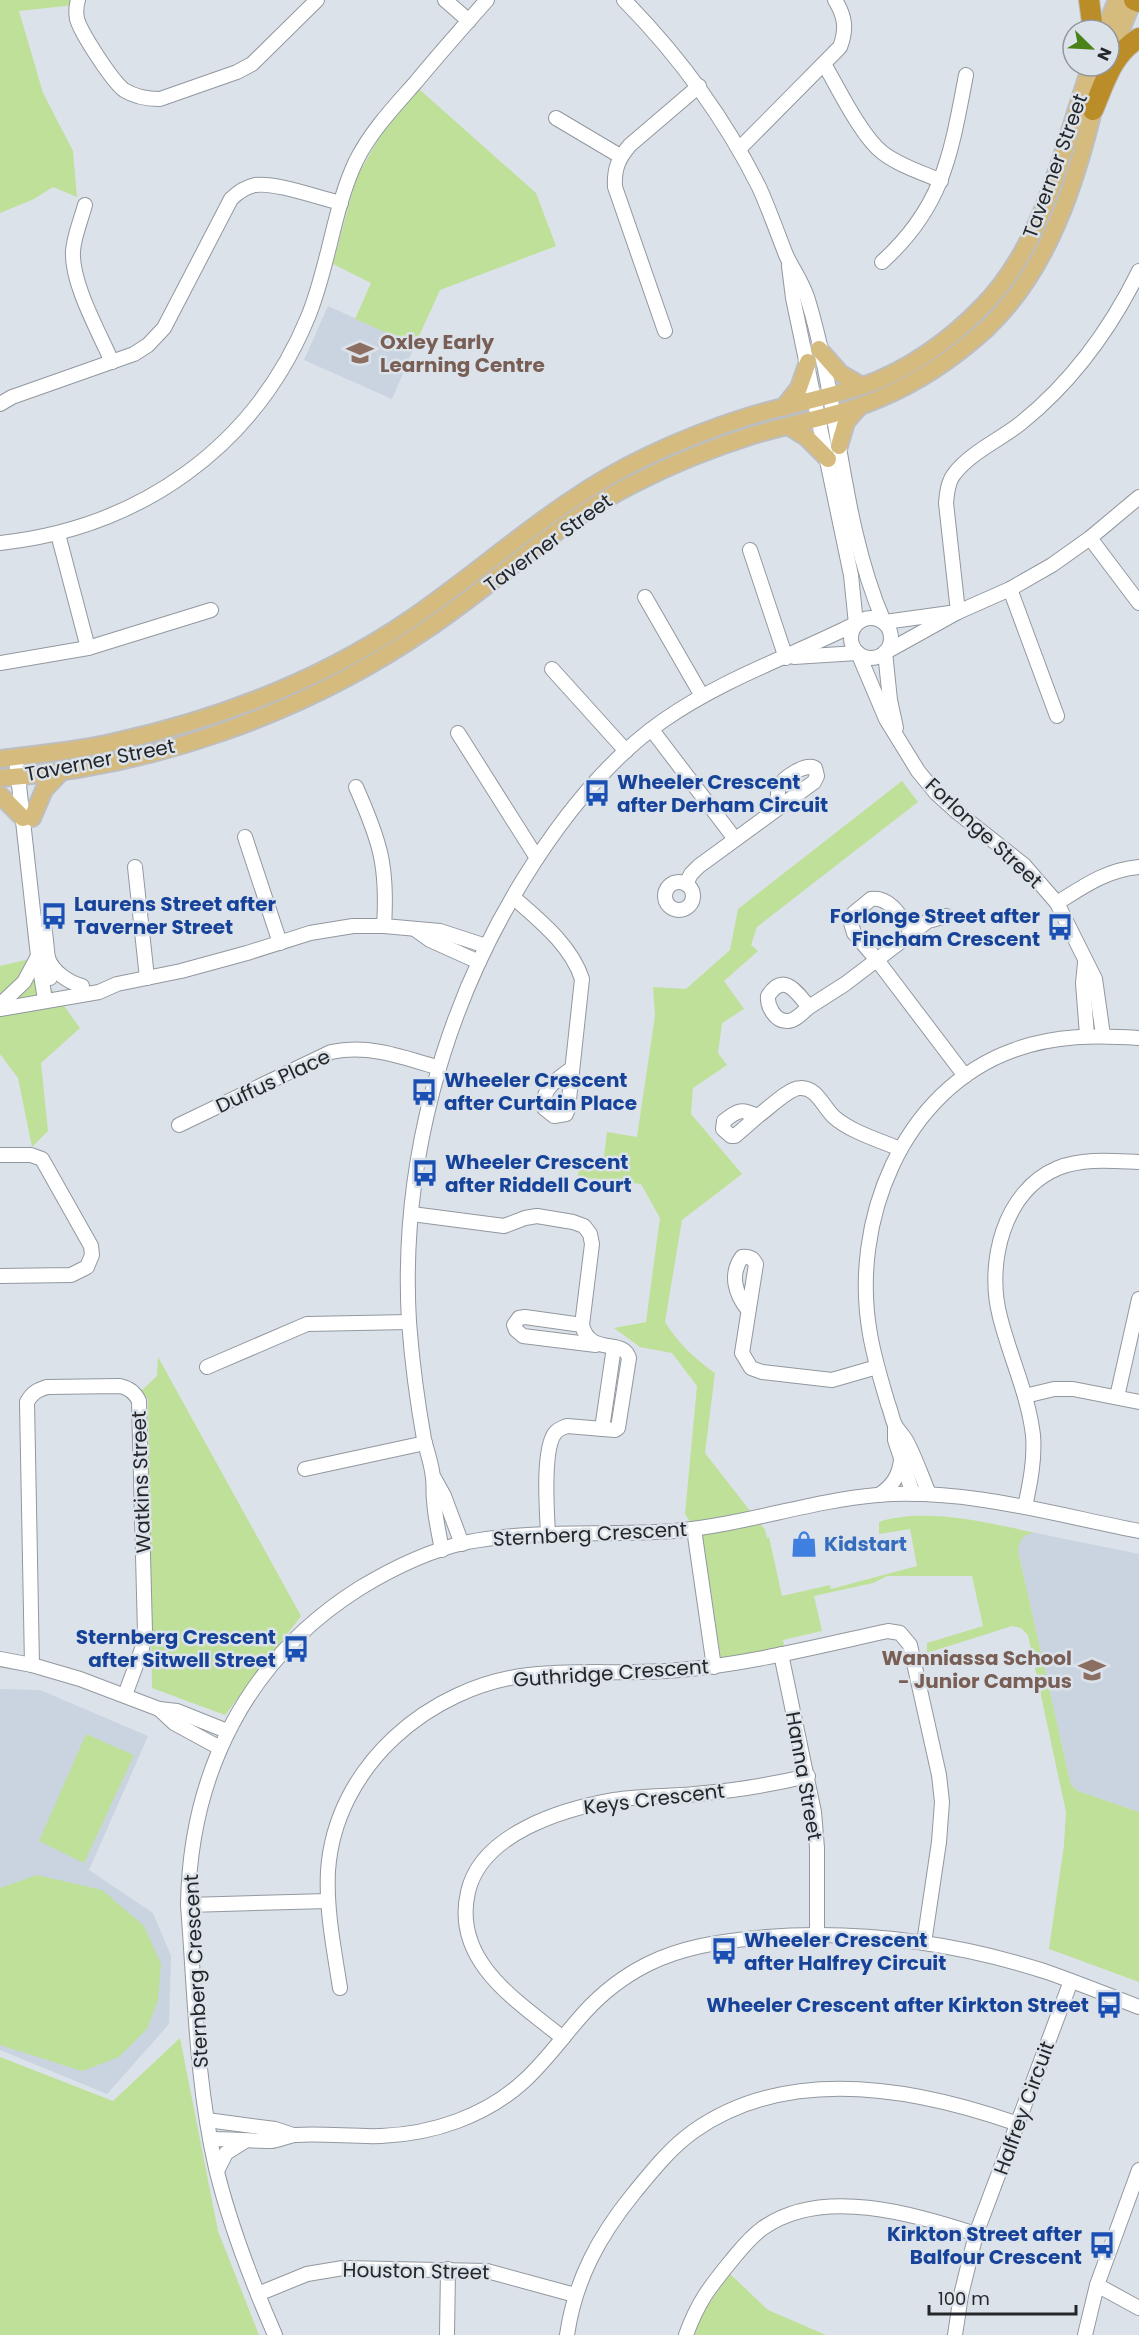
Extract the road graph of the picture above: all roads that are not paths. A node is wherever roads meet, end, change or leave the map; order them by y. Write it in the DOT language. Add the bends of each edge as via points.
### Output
graph roads {
  1 [pos="78,0"];
  2 [pos="317,0"];
  3 [pos="446,0"];
  4 [pos="487,0"];
  5 [pos="624,0"];
  6 [pos="835,0"];
  7 [pos="1089,0"];
  8 [pos="1117,0"];
  9 [pos="1133,0"];
  10 [pos="1139,2"];
  11 [pos="1091,18"];
  12 [pos="1110,18"];
  13 [pos="469,21"];
  14 [pos="1121,29"];
  15 [pos="1139,38"];
  16 [pos="824,64"];
  17 [pos="966,75"];
  18 [pos="1086,78"];
  19 [pos="1102,78"];
  20 [pos="699,86"];
  21 [pos="1093,110"];
  22 [pos="556,118"];
  23 [pos="739,149"];
  24 [pos="620,156"];
  25 [pos="941,181"];
  26 [pos="341,203"];
  27 [pos="85,205"];
  28 [pos="787,257"];
  29 [pos="882,262"];
  30 [pos="1139,271"];
  31 [pos="665,331"];
  32 [pos="819,349"];
  33 [pos="112,362"];
  34 [pos="808,362"];
  35 [pos="862,386"];
  36 [pos="822,397"];
  37 [pos="0,404"];
  38 [pos="861,405"];
  39 [pos="783,408"];
  40 [pos="826,415"];
  41 [pos="788,426"];
  42 [pos="839,446"];
  43 [pos="828,459"];
  44 [pos="1139,497"];
  45 [pos="58,534"];
  46 [pos="1090,538"];
  47 [pos="0,543"];
  48 [pos="750,550"];
  49 [pos="1010,589"];
  50 [pos="645,597"];
  51 [pos="1139,603"];
  52 [pos="211,610"];
  53 [pos="958,612"];
  54 [pos="884,622"];
  55 [pos="856,624"];
  56 [pos="88,648"];
  57 [pos="885,652"];
  58 [pos="858,653"];
  59 [pos="786,658"];
  60 [pos="0,663"];
  61 [pos="552,669"];
  62 [pos="702,696"];
  63 [pos="1058,716"];
  64 [pos="652,730"];
  65 [pos="458,733"];
  66 [pos="898,736"];
  67 [pos="626,751"];
  68 [pos="14,757"];
  69 [pos="61,772"];
  70 [pos="22,777"];
  71 [pos="0,778"];
  72 [pos="356,787"];
  73 [pos="0,795"];
  74 [pos="778,806"];
  75 [pos="27,818"];
  76 [pos="245,837"];
  77 [pos="735,839"];
  78 [pos="537,858"];
  79 [pos="135,867"];
  80 [pos="1139,867"];
  81 [pos="686,884"];
  82 [pos="513,897"];
  83 [pos="1057,903"];
  84 [pos="946,915"];
  85 [pos="384,926"];
  86 [pos="416,930"];
  87 [pos="912,933"];
  88 [pos="280,943"];
  89 [pos="486,946"];
  90 [pos="43,956"];
  91 [pos="877,960"];
  92 [pos="478,962"];
  93 [pos="1085,963"];
  94 [pos="147,978"];
  95 [pos="117,984"];
  96 [pos="82,986"];
  97 [pos="48,995"];
  98 [pos="2,1003"];
  99 [pos="809,1007"];
  100 [pos="1087,1035"];
  101 [pos="1103,1035"];
  102 [pos="1139,1038"];
  103 [pos="439,1068"];
  104 [pos="572,1069"];
  105 [pos="965,1076"];
  106 [pos="758,1116"];
  107 [pos="179,1125"];
  108 [pos="900,1149"];
  109 [pos="0,1155"];
  110 [pos="1139,1162"];
  111 [pos="411,1214"];
  112 [pos="0,1276"];
  113 [pos="1139,1299"];
  114 [pos="748,1310"];
  115 [pos="409,1322"];
  116 [pos="582,1325"];
  117 [pos="607,1346"];
  118 [pos="207,1367"];
  119 [pos="877,1367"];
  120 [pos="1025,1396"];
  121 [pos="1117,1398"];
  122 [pos="1139,1402"];
  123 [pos="895,1425"];
  124 [pos="425,1443"];
  125 [pos="901,1456"];
  126 [pos="305,1469"];
  127 [pos="433,1476"];
  128 [pos="913,1494"];
  129 [pos="929,1494"];
  130 [pos="879,1495"];
  131 [pos="1025,1507"];
  132 [pos="694,1529"];
  133 [pos="1139,1531"];
  134 [pos="548,1534"];
  135 [pos="462,1544"];
  136 [pos="442,1550"];
  137 [pos="781,1654"];
  138 [pos="0,1659"];
  139 [pos="32,1665"];
  140 [pos="714,1667"];
  141 [pos="124,1695"];
  142 [pos="179,1719"];
  143 [pos="227,1731"];
  144 [pos="219,1748"];
  145 [pos="808,1776"];
  146 [pos="328,1901"];
  147 [pos="188,1905"];
  148 [pos="817,1935"];
  149 [pos="924,1943"];
  150 [pos="1071,1981"];
  151 [pos="340,1988"];
  152 [pos="1139,2007"];
  153 [pos="563,2038"];
  154 [pos="207,2120"];
  155 [pos="1018,2124"];
  156 [pos="293,2135"];
  157 [pos="210,2139"];
  158 [pos="246,2140"];
  159 [pos="217,2171"];
  160 [pos="1138,2177"];
  161 [pos="976,2234"];
  162 [pos="448,2269"];
  163 [pos="1097,2285"];
  164 [pos="258,2294"];
  165 [pos="575,2295"];
  166 [pos="1139,2308"];
  167 [pos="275,2335"];
  168 [pos="447,2335"];
  169 [pos="567,2335"];
  170 [pos="686,2335"];
  171 [pos="955,2335"];
  172 [pos="1085,2335"];
  1 -- 2 [label="street" via="77,19 113,80 134,96 147,99 160,99 252,64"];
  3 -- 13 [label="street"];
  4 -- 13 [label="street"];
  5 -- 20 [label="street" via="669,47"];
  6 -- 16 [label="street" via="843,15 844,35 840,47"];
  7 -- 11 [label="highway"];
  8 -- 12 [label="main road"];
  9 -- 10 [label="highway"];
  9 -- 14 [label="main road"];
  13 -- 26 [label="street" via="375,129 356,161"];
  15 -- 21 [label="highway" via="1113,62"];
  16 -- 23 [label="street"];
  16 -- 25 [label="street" via="880,151"];
  17 -- 25 [label="street" via="951,152"];
  18 -- 35 [label="main road, Taverner Street" via="1041,216 1007,278 944,341 913,362"];
  19 -- 21 [label="main road, Taverner Street"];
  20 -- 23 [label="street"];
  20 -- 24 [label="street"];
  21 -- 38 [label="main road, Taverner Street" via="1058,221 1023,285 987,328 958,352 901,388"];
  22 -- 24 [label="street"];
  23 -- 28 [label="street"];
  24 -- 31 [label="street" via="614,174 615,187"];
  25 -- 29 [label="street" via="917,225"];
  26 -- 33 [label="street" via="270,186 256,185 239,191 231,199 159,334 134,354"];
  26 -- 45 [label="street" via="309,316 285,363 248,417 197,466 155,495 109,518"];
  27 -- 33 [label="street" via="73,248 73,264"];
  28 -- 32 [label="street" via="807,300"];
  28 -- 34 [label="street"];
  30 -- 53 [label="street" via="1110,324 1071,376 1006,435 963,464 951,479 946,503"];
  32 -- 35 [label="main road" via="841,374"];
  32 -- 36 [label="street"];
  33 -- 37 [label="street"];
  34 -- 36 [label="street"];
  34 -- 39 [label="main road" via="799,388"];
  35 -- 36 [label="main road, Taverner Street"];
  36 -- 39 [label="main road, Taverner Street"];
  36 -- 40 [label="street"];
  38 -- 40 [label="main road, Taverner Street"];
  38 -- 42 [label="main road" via="846,422"];
  39 -- 68 [label="main road, Taverner Street" via="698,434 599,482 547,516 408,621 309,676 246,703 171,728 113,743"];
  40 -- 41 [label="main road, Taverner Street"];
  40 -- 42 [label="street"];
  40 -- 43 [label="street"];
  41 -- 43 [label="main road"];
  41 -- 69 [label="main road, Taverner Street" via="705,452 610,496 425,631 320,690 176,746"];
  42 -- 54 [label="street" via="861,561"];
  43 -- 55 [label="street" via="851,575"];
  44 -- 46 [label="street"];
  45 -- 47 [label="street"];
  45 -- 56 [label="street"];
  46 -- 49 [label="street"];
  46 -- 51 [label="street"];
  48 -- 59 [label="street"];
  49 -- 53 [label="street"];
  49 -- 63 [label="street"];
  50 -- 62 [label="street"];
  52 -- 56 [label="street"];
  53 -- 54 [label="street"];
  53 -- 57 [label="street"];
  54 -- 55 [label="street" via="869,617"];
  54 -- 57 [label="street" via="891,637"];
  55 -- 58 [label="street" via="851,639"];
  55 -- 59 [label="street"];
  56 -- 60 [label="street"];
  57 -- 58 [label="street" via="872,658"];
  57 -- 66 [label="street, Forlonge Street"];
  58 -- 59 [label="street"];
  58 -- 66 [label="street, Forlonge Street" via="886,719"];
  59 -- 62 [label="street"];
  61 -- 67 [label="street"];
  62 -- 64 [label="street"];
  64 -- 67 [label="street"];
  64 -- 77 [label="street"];
  65 -- 78 [label="street"];
  66 -- 83 [label="street, Forlonge Street" via="928,783 957,812 1024,865"];
  67 -- 78 [label="street" via="588,790"];
  68 -- 70 [label="street"];
  69 -- 70 [label="main road, Taverner Street"];
  69 -- 75 [label="main road"];
  70 -- 71 [label="main road, Taverner Street"];
  70 -- 75 [label="street"];
  72 -- 85 [label="street" via="382,853 386,878"];
  73 -- 75 [label="main road"];
  74 -- 77 [label="street"];
  75 -- 90 [label="street"];
  76 -- 88 [label="street"];
  77 -- 81 [label="street" via="699,866"];
  78 -- 82 [label="street"];
  79 -- 94 [label="street"];
  80 -- 83 [label="street" via="1105,874"];
  82 -- 89 [label="street"];
  82 -- 104 [label="street" via="553,934 579,968 582,979"];
  83 -- 93 [label="street, Forlonge Street"];
  84 -- 87 [label="street" via="928,921"];
  85 -- 86 [label="street"];
  85 -- 88 [label="street" via="324,930"];
  86 -- 89 [label="street" via="440,931"];
  86 -- 92 [label="street"];
  87 -- 91 [label="street"];
  87 -- 91 [label="street" via="890,903 871,899 854,913 851,922 854,933"];
  88 -- 94 [label="street"];
  89 -- 92 [label="street"];
  90 -- 96 [label="street" via="70,982"];
  90 -- 97 [label="street"];
  90 -- 98 [label="street"];
  91 -- 99 [label="street"];
  91 -- 105 [label="street"];
  92 -- 103 [label="street"];
  93 -- 100 [label="street, Forlonge Street"];
  93 -- 101 [label="street, Forlonge Street" via="1095,979"];
  94 -- 95 [label="street"];
  95 -- 96 [label="street"];
  95 -- 97 [label="street" via="99,992"];
  96 -- 97 [label="street"];
  97 -- 98 [label="street"];
  100 -- 101 [label="street"];
  100 -- 105 [label="street" via="1014,1050"];
  101 -- 102 [label="street"];
  103 -- 107 [label="street, Duffus Place" via="375,1050 331,1052"];
  103 -- 111 [label="street" via="421,1140"];
  105 -- 108 [label="street" via="936,1100"];
  106 -- 108 [label="street" via="793,1090 808,1089 844,1124"];
  108 -- 119 [label="street" via="877,1209 869,1244 866,1297"];
  109 -- 112 [label="street" via="42,1159 92,1246 92,1255 87,1267 71,1275"];
  110 -- 120 [label="street" via="1089,1161 1058,1168 1025,1191 1014,1207 1001,1239 995,1290 999,1316"];
  111 -- 115 [label="street"];
  111 -- 116 [label="street" via="504,1226 537,1216 584,1226 592,1244"];
  113 -- 121 [label="street"];
  114 -- 119 [label="street" via="742,1353 752,1368 832,1380"];
  115 -- 118 [label="street" via="307,1324"];
  115 -- 124 [label="street"];
  116 -- 117 [label="street" via="587,1338"];
  116 -- 117 [label="street" via="525,1317 514,1325 523,1336"];
  117 -- 134 [label="street" via="621,1348 629,1355 620,1425 615,1430 575,1425 554,1434 546,1479"];
  119 -- 123 [label="street"];
  120 -- 121 [label="street" via="1073,1389"];
  120 -- 131 [label="street" via="1033,1436 1032,1475"];
  121 -- 122 [label="street"];
  123 -- 125 [label="street"];
  123 -- 129 [label="street" via="907,1442"];
  124 -- 126 [label="street"];
  124 -- 127 [label="street"];
  125 -- 128 [label="street"];
  125 -- 130 [label="street" via="896,1479"];
  127 -- 135 [label="street"];
  127 -- 136 [label="street"];
  128 -- 129 [label="street, Sternberg Crescent"];
  128 -- 130 [label="street, Sternberg Crescent"];
  129 -- 131 [label="street, Sternberg Crescent"];
  130 -- 132 [label="street, Sternberg Crescent"];
  131 -- 133 [label="street, Sternberg Crescent"];
  132 -- 134 [label="street, Sternberg Crescent"];
  132 -- 140 [label="street"];
  134 -- 135 [label="street, Sternberg Crescent"];
  135 -- 136 [label="street, Sternberg Crescent"];
  136 -- 143 [label="street, Sternberg Crescent" via="376,1578 312,1623 254,1688"];
  137 -- 140 [label="street, Guthridge Crescent"];
  137 -- 145 [label="street, Hanna Street"];
  137 -- 149 [label="street, Guthridge Crescent" via="888,1631 900,1634 910,1645 942,1802"];
  138 -- 139 [label="street"];
  139 -- 141 [label="street"];
  139 -- 141 [label="street, Watkins Street" via="27,1402 47,1387 127,1388 139,1401 145,1632"];
  140 -- 146 [label="street, Guthridge Crescent" via="530,1675 448,1698 420,1715 385,1747 349,1797 330,1855"];
  141 -- 142 [label="street"];
  142 -- 143 [label="street"];
  142 -- 144 [label="street"];
  143 -- 144 [label="street, Sternberg Crescent"];
  144 -- 147 [label="street, Sternberg Crescent" via="198,1813 189,1863"];
  145 -- 148 [label="street, Hanna Street" via="817,1848"];
  145 -- 153 [label="street, Keys Crescent" via="703,1794 631,1798 580,1807 519,1832 484,1859 473,1875 465,1902 465,1922 474,1951 498,1986"];
  146 -- 147 [label="street"];
  146 -- 151 [label="street, Guthridge Crescent"];
  147 -- 154 [label="street, Sternberg Crescent"];
  148 -- 149 [label="street"];
  148 -- 153 [label="street" via="725,1941 674,1953 604,1993"];
  149 -- 150 [label="street" via="1019,1964"];
  150 -- 152 [label="street"];
  150 -- 155 [label="street, Halfrey Circuit"];
  153 -- 156 [label="street" via="523,2082 492,2104 455,2122 405,2134"];
  154 -- 156 [label="street"];
  154 -- 157 [label="street, Sternberg Crescent"];
  155 -- 161 [label="street, Halfrey Circuit"];
  155 -- 165 [label="street" via="951,2103 837,2088 789,2092 730,2110 692,2132 661,2161 601,2238"];
  156 -- 158 [label="street" via="274,2141"];
  157 -- 158 [label="street"];
  157 -- 159 [label="street, Sternberg Crescent"];
  158 -- 159 [label="street" via="226,2153"];
  159 -- 164 [label="street, Sternberg Crescent"];
  160 -- 163 [label="street"];
  161 -- 170 [label="street" via="874,2209 833,2206 801,2210 772,2222 749,2240 699,2302"];
  161 -- 171 [label="street, Halfrey Circuit"];
  162 -- 164 [label="street, Houston Street" via="344,2268 319,2272"];
  162 -- 165 [label="street, Houston Street" via="499,2273"];
  162 -- 168 [label="street"];
  163 -- 166 [label="street"];
  163 -- 172 [label="street"];
  164 -- 167 [label="street, Sternberg Crescent"];
  165 -- 169 [label="street"];
}
